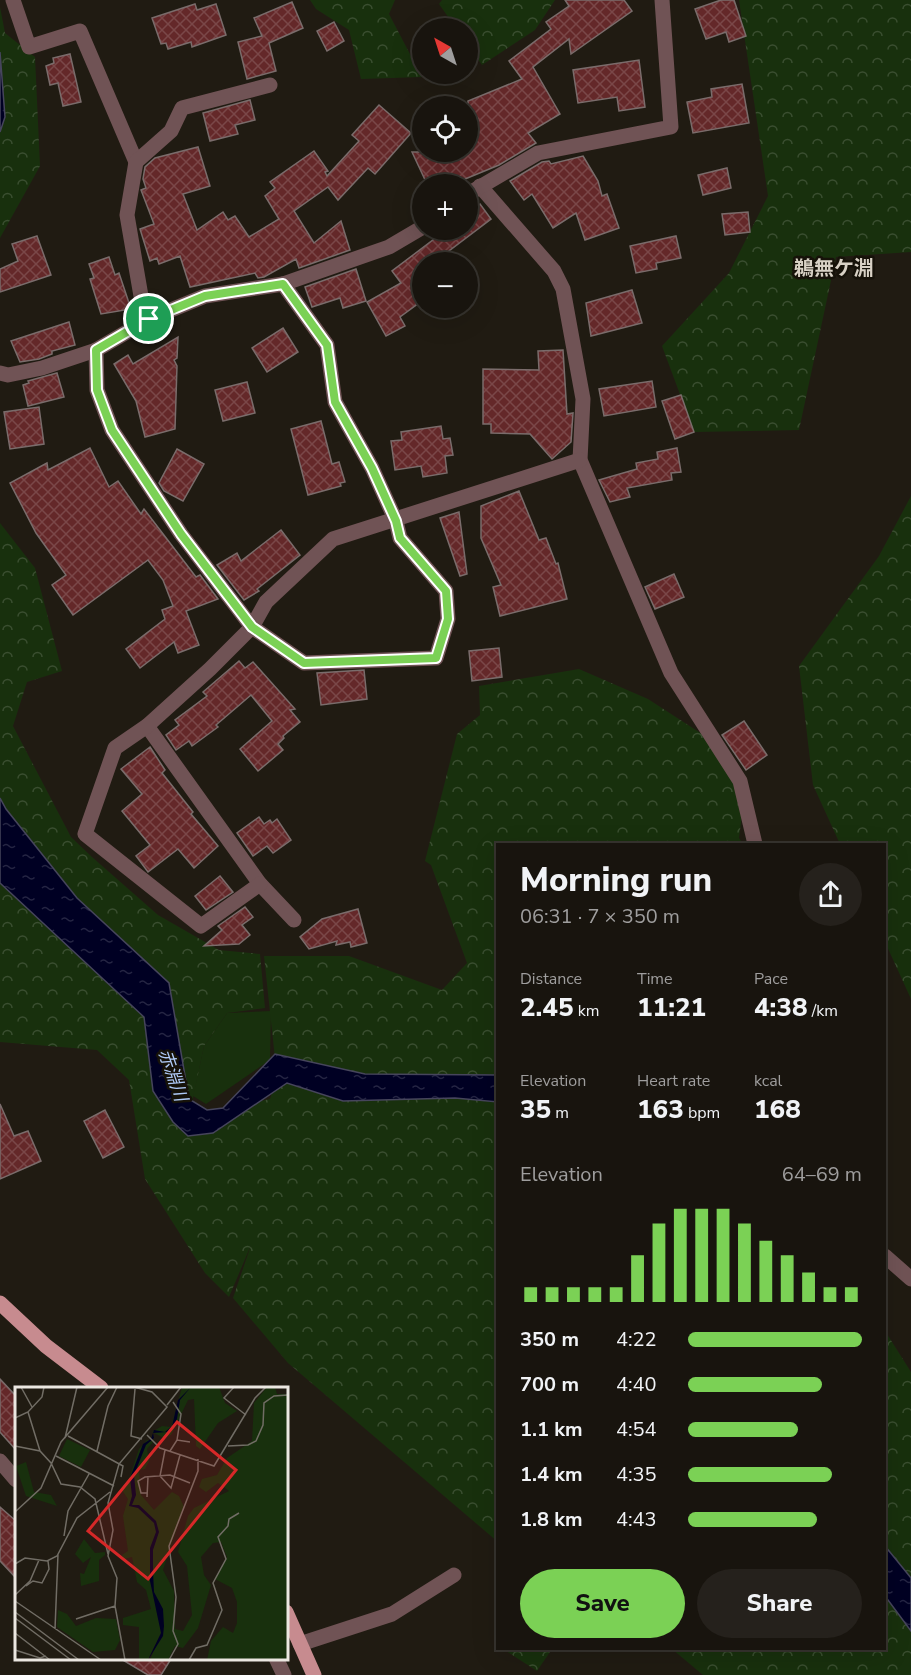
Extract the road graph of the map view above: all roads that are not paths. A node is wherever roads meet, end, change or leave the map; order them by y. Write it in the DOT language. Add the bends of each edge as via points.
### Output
graph roads {
  1 [pos="13,0"];
  2 [pos="662,0"];
  3 [pos="270,85"];
  4 [pos="136,162"];
  5 [pos="478,188"];
  6 [pos="478,194"];
  7 [pos="412,233"];
  8 [pos="283,284"];
  9 [pos="149,319"];
  10 [pos="96,350"];
  11 [pos="0,373"];
  12 [pos="580,460"];
  13 [pos="396,521"];
  14 [pos="252,627"];
  15 [pos="147,726"];
  16 [pos="755,843"];
  17 [pos="260,884"];
  18 [pos="294,920"];
  19 [pos="886,1257"];
  20 [pos="911,1279"];
  21 [pos="0,1303"];
  22 [pos="97,1387"];
  23 [pos="0,1461"];
  24 [pos="15,1479"];
  25 [pos="454,1575"];
  26 [pos="288,1617"];
  27 [pos="300,1644"];
  28 [pos="276,1660"];
  29 [pos="284,1675"];
  30 [pos="314,1675"];
  1 -- 4 [label="street" via="29,47 80,31"];
  2 -- 5 [label="street" via="671,127 538,153"];
  3 -- 4 [label="street" via="182,108 171,131"];
  4 -- 9 [label="street" via="127,215 141,296"];
  6 -- 12 [label="street" via="554,271 562,289 583,399"];
  7 -- 8 [label="street" via="389,247"];
  8 -- 9 [label="street" via="205,296"];
  8 -- 13 [label="street" via="327,345 335,402"];
  9 -- 10 [label="street"];
  10 -- 11 [label="street" via="42,368"];
  10 -- 14 [label="street" via="97,390 112,430 181,534"];
  12 -- 13 [label="street"];
  12 -- 16 [label="street" via="671,673 740,781"];
  13 -- 14 [label="street" via="333,539 266,602"];
  13 -- 14 [label="street" via="400,538 446,591 448,619 436,658 304,663"];
  14 -- 15 [label="street"];
  15 -- 17 [label="street"];
  15 -- 17 [label="street" via="115,748 85,834 201,926"];
  17 -- 18 [label="street"];
  19 -- 20 [label="street"];
  21 -- 22 [label="main road"];
  23 -- 24 [label="street"];
  25 -- 27 [label="street" via="392,1614"];
  26 -- 27 [label="main road"];
  27 -- 30 [label="main road"];
  28 -- 29 [label="street"];
}
